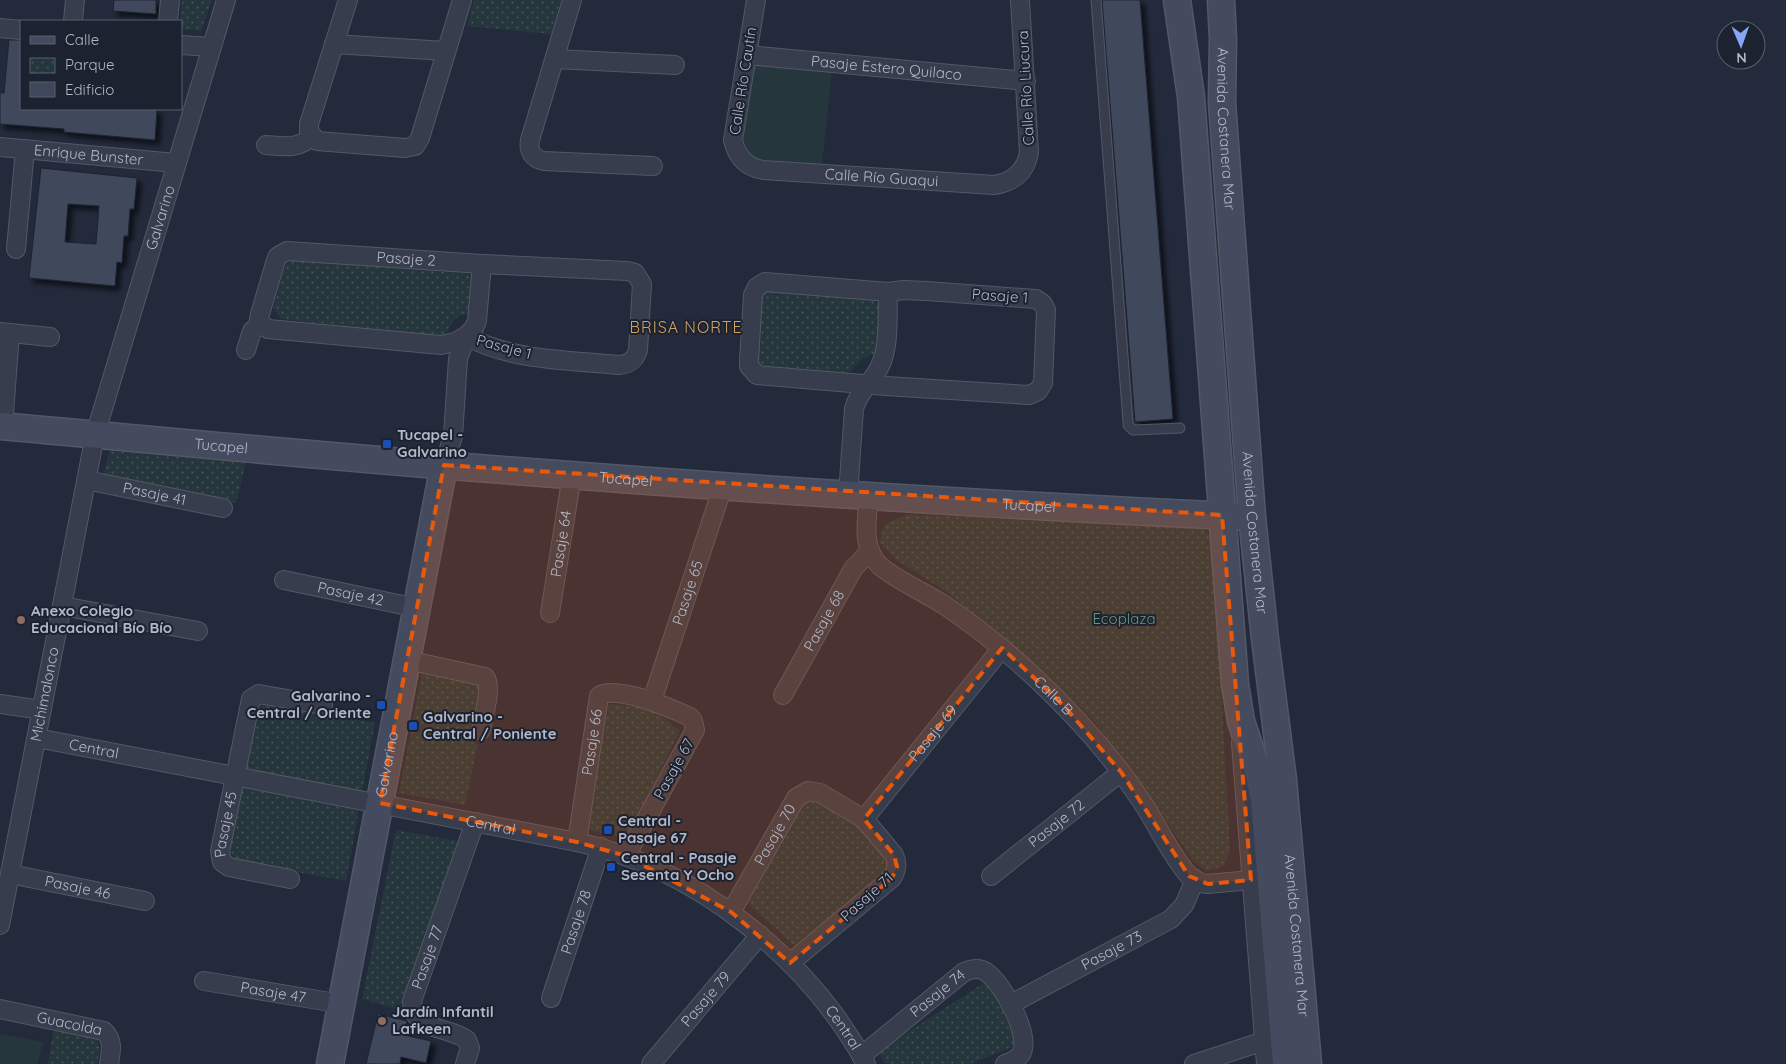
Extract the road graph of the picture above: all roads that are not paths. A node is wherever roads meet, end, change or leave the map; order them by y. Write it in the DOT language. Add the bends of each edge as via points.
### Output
graph roads {
  1 [pos="75,0"];
  2 [pos="170,0"];
  3 [pos="226,0"];
  4 [pos="348,0"];
  5 [pos="462,0"];
  6 [pos="572,0"];
  7 [pos="756,0"];
  8 [pos="1020,0"];
  9 [pos="1096,0"];
  10 [pos="1177,0"];
  11 [pos="1221,0"];
  12 [pos="73,20"];
  13 [pos="168,20"];
  14 [pos="0,28"];
  15 [pos="20,30"];
  16 [pos="334,44"];
  17 [pos="182,45"];
  18 [pos="211,48"];
  19 [pos="446,51"];
  20 [pos="747,55"];
  21 [pos="555,59"];
  22 [pos="675,65"];
  23 [pos="1026,81"];
  24 [pos="311,136"];
  25 [pos="266,145"];
  26 [pos="0,147"];
  27 [pos="25,149"];
  28 [pos="742,161"];
  29 [pos="176,163"];
  30 [pos="653,166"];
  31 [pos="1020,174"];
  32 [pos="16,249"];
  33 [pos="482,264"];
  34 [pos="638,276"];
  35 [pos="888,292"];
  36 [pos="261,324"];
  37 [pos="5,333"];
  38 [pos="50,336"];
  39 [pos="466,336"];
  40 [pos="246,350"];
  41 [pos="868,384"];
  42 [pos="2,427"];
  43 [pos="1180,428"];
  44 [pos="95,435"];
  45 [pos="444,465"];
  46 [pos="572,475"];
  47 [pos="86,480"];
  48 [pos="723,486"];
  49 [pos="859,496"];
  50 [pos="223,508"];
  51 [pos="1222,515"];
  52 [pos="1252,517"];
  53 [pos="870,550"];
  54 [pos="284,580"];
  55 [pos="62,606"];
  56 [pos="417,608"];
  57 [pos="550,613"];
  58 [pos="198,631"];
  59 [pos="1002,648"];
  60 [pos="407,660"];
  61 [pos="783,695"];
  62 [pos="652,701"];
  63 [pos="1238,703"];
  64 [pos="0,704"];
  65 [pos="323,705"];
  66 [pos="42,710"];
  67 [pos="481,730"];
  68 [pos="36,738"];
  69 [pos="1121,772"];
  70 [pos="235,776"];
  71 [pos="380,803"];
  72 [pos="864,819"];
  73 [pos="475,822"];
  74 [pos="577,842"];
  75 [pos="601,847"];
  76 [pos="626,856"];
  77 [pos="10,874"];
  78 [pos="991,876"];
  79 [pos="290,879"];
  80 [pos="1195,880"];
  81 [pos="1251,880"];
  82 [pos="145,901"];
  83 [pos="731,912"];
  84 [pos="0,925"];
  85 [pos="760,935"];
  86 [pos="790,963"];
  87 [pos="204,981"];
  88 [pos="551,998"];
  89 [pos="342,1004"];
  90 [pos="1011,1004"];
  91 [pos="0,1009"];
  92 [pos="1264,1041"];
  93 [pos="864,1060"];
  94 [pos="109,1064"];
  95 [pos="330,1064"];
  96 [pos="465,1064"];
  97 [pos="652,1064"];
  98 [pos="1005,1064"];
  99 [pos="1194,1064"];
  100 [pos="1266,1064"];
  101 [pos="1286,1064"];
  102 [pos="1308,1064"];
  1 -- 12 [label="street"];
  2 -- 13 [label="street"];
  3 -- 18 [label="street, Galvarino"];
  4 -- 16 [label="street"];
  5 -- 19 [label="street"];
  6 -- 21 [label="street"];
  7 -- 20 [label="street, Calle Río Cautín"];
  8 -- 23 [label="street, Calle Río Liucura"];
  9 -- 43 [label="lane" via="1128,425 1136,430"];
  10 -- 51 [label="main road, Avenida Costanera Mar" via="1192,105"];
  11 -- 52 [label="main road, Avenida Costanera Mar" via="1222,102"];
  14 -- 15 [label="street"];
  16 -- 19 [label="street"];
  16 -- 24 [label="street" via="309,124"];
  17 -- 18 [label="street"];
  18 -- 29 [label="street, Galvarino"];
  19 -- 24 [label="street" via="415,146 405,148 317,141"];
  20 -- 23 [label="street, Pasaje Estero Quilaco"];
  20 -- 28 [label="street, Calle Río Cautín" via="733,140"];
  21 -- 22 [label="street"];
  21 -- 30 [label="street" via="530,140 532,154 544,161"];
  23 -- 31 [label="street, Calle Río Liucura" via="1030,152"];
  24 -- 25 [label="street" via="298,146"];
  26 -- 27 [label="street, Enrique Bunster"];
  27 -- 29 [label="street, Enrique Bunster"];
  27 -- 32 [label="street"];
  28 -- 31 [label="street, Calle Río Guaqui" via="763,170 994,185"];
  29 -- 44 [label="street, Galvarino"];
  33 -- 34 [label="street, Pasaje 2" via="627,271"];
  33 -- 36 [label="street, Pasaje 2" via="286,251 276,260 260,314"];
  33 -- 39 [label="street" via="477,321"];
  34 -- 39 [label="street, Pasaje 1" via="643,288 638,350 628,364 530,356 482,345"];
  35 -- 41 [label="street" via="884,358"];
  35 -- 41 [label="street, Pasaje 1" via="771,282 760,285 753,295 749,360 752,372 763,376"];
  35 -- 41 [label="street, Pasaje 1" via="927,291 1036,299 1043,304 1047,316 1043,383 1038,391 1029,395"];
  36 -- 39 [label="street, Pasaje 1" via="268,329 441,344"];
  36 -- 40 [label="street, Pasaje 2" via="252,331"];
  37 -- 38 [label="street"];
  37 -- 42 [label="street"];
  39 -- 45 [label="street" via="458,360 453,436"];
  41 -- 49 [label="street" via="854,409"];
  42 -- 44 [label="main road, Tucapel"];
  44 -- 45 [label="main road, Tucapel"];
  44 -- 47 [label="street, Michimalonco"];
  45 -- 46 [label="main road, Tucapel"];
  45 -- 56 [label="main road, Galvarino"];
  46 -- 48 [label="main road, Tucapel"];
  46 -- 57 [label="street, Pasaje 64"];
  47 -- 50 [label="street, Pasaje 41"];
  47 -- 55 [label="street, Michimalonco"];
  48 -- 49 [label="main road, Tucapel"];
  48 -- 62 [label="street, Pasaje 65"];
  49 -- 51 [label="main road, Tucapel"];
  49 -- 53 [label="street"];
  51 -- 52 [label="main road, Tucapel"];
  51 -- 63 [label="main road, Avenida Costanera Mar"];
  52 -- 102 [label="main road, Avenida Costanera Mar" via="1282,771"];
  53 -- 59 [label="street, Calle B" via="879,565 943,605"];
  53 -- 61 [label="street, Pasaje 68" via="853,569"];
  54 -- 56 [label="street, Pasaje 42"];
  55 -- 58 [label="street"];
  55 -- 66 [label="street, Michimalonco"];
  56 -- 60 [label="main road, Galvarino"];
  59 -- 69 [label="street, Calle B" via="1064,705"];
  59 -- 72 [label="street, Pasaje 69"];
  60 -- 67 [label="street" via="485,677 489,688"];
  60 -- 71 [label="main road, Galvarino"];
  62 -- 74 [label="street, Pasaje 66" via="608,693 599,696"];
  62 -- 76 [label="street, Pasaje 67" via="690,717 695,730"];
  63 -- 81 [label="street, Avenida Costanera Mar"];
  63 -- 101 [label="main road, Avenida Costanera Mar" via="1263,792"];
  64 -- 66 [label="street"];
  65 -- 70 [label="street" via="264,694 254,696 249,702"];
  66 -- 68 [label="street, Michimalonco"];
  68 -- 70 [label="street, Central"];
  68 -- 77 [label="street, Michimalonco"];
  69 -- 78 [label="street, Pasaje 72"];
  69 -- 80 [label="street, Calle B" via="1179,863"];
  70 -- 71 [label="street, Central"];
  70 -- 79 [label="street, Pasaje 45" via="220,851 222,862 229,867"];
  71 -- 73 [label="street, Central"];
  71 -- 89 [label="main road, Galvarino"];
  72 -- 83 [label="street, Pasaje 70" via="820,793 808,791 801,794"];
  72 -- 86 [label="street, Pasaje 71" via="894,854 897,860 895,873"];
  73 -- 74 [label="street, Central"];
  73 -- 96 [label="street, Pasaje 77" via="412,1001 419,1020 467,1040 470,1048"];
  74 -- 75 [label="street, Central"];
  75 -- 76 [label="street, Central"];
  75 -- 88 [label="street, Pasaje 78"];
  76 -- 83 [label="street, Central"];
  77 -- 82 [label="street, Pasaje 46"];
  77 -- 84 [label="street, Michimalonco"];
  80 -- 81 [label="street" via="1215,885"];
  80 -- 90 [label="street, Pasaje 73" via="1184,905 1171,919"];
  81 -- 92 [label="street, Avenida Costanera Mar"];
  83 -- 85 [label="street, Central"];
  85 -- 86 [label="street, Central"];
  85 -- 97 [label="street, Pasaje 79"];
  86 -- 93 [label="street, Central" via="834,1015"];
  87 -- 89 [label="street, Pasaje 47"];
  89 -- 95 [label="main road, Galvarino"];
  90 -- 93 [label="street, Pasaje 74" via="990,975 981,970 964,972"];
  90 -- 98 [label="street, Pasaje 74" via="1024,1047 1015,1060"];
  91 -- 94 [label="street, Guacolda" via="104,1031 112,1045"];
  92 -- 99 [label="street"];
  92 -- 100 [label="street, Avenida Costanera Mar"];
}
